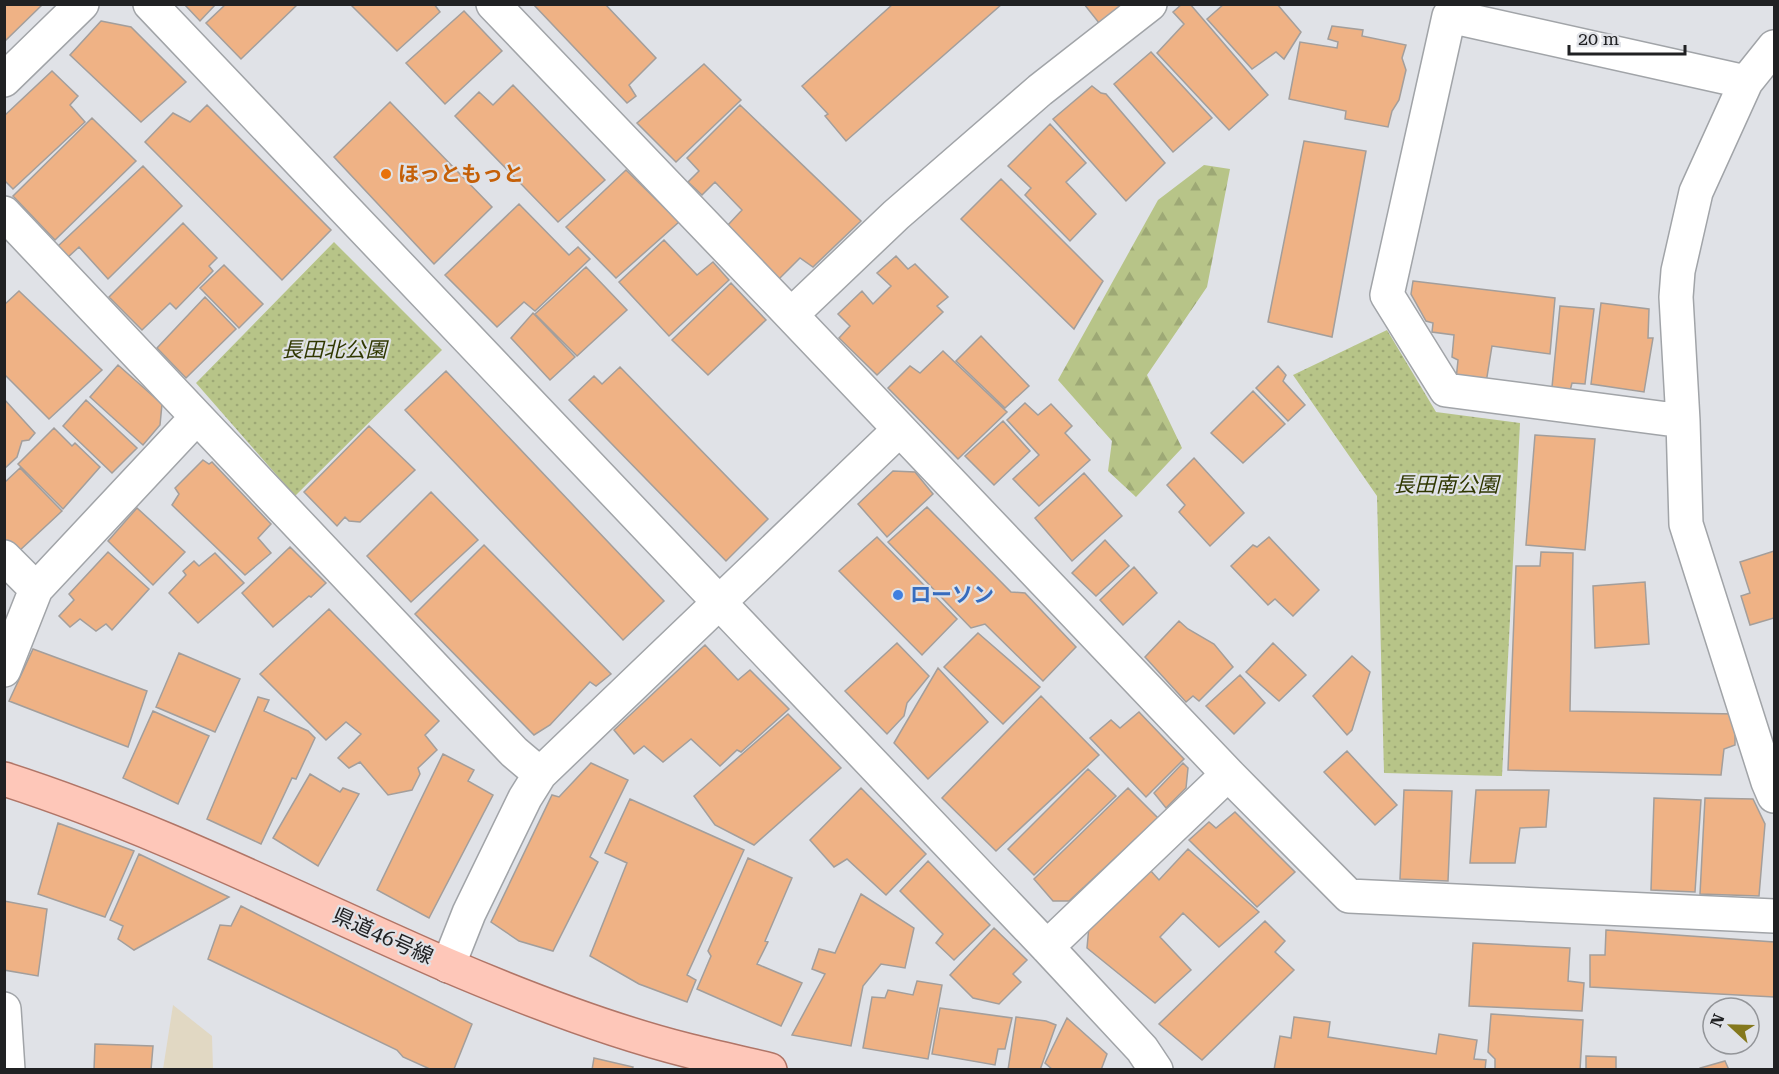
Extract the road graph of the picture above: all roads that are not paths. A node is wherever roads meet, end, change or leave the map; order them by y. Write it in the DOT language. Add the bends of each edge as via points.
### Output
graph roads {
  1 [pos="82,4"];
  2 [pos="150,4"];
  3 [pos="493,4"];
  4 [pos="1150,4"];
  5 [pos="1774,47"];
  6 [pos="4,80"];
  7 [pos="1746,82"];
  8 [pos="4,213"];
  9 [pos="791,315"];
  10 [pos="197,417"];
  11 [pos="1683,421"];
  12 [pos="899,430"];
  13 [pos="4,557"];
  14 [pos="36,589"];
  15 [pos="719,603"];
  16 [pos="4,670"];
  17 [pos="540,774"];
  18 [pos="1228,774"];
  19 [pos="4,779"];
  20 [pos="1774,796"];
  21 [pos="1774,916"];
  22 [pos="1047,947"];
  23 [pos="448,966"];
  24 [pos="4,1009"];
  25 [pos="8,1070"];
  26 [pos="770,1070"];
  27 [pos="1156,1070"];
  1 -- 6 [label="street"];
  2 -- 15 [label="street"];
  3 -- 9 [label="street"];
  4 -- 9 [label="street" via="1040,90 896,215"];
  5 -- 7 [label="street"];
  7 -- 11 [label="street" via="1696,192 1678,272"];
  7 -- 11 [label="street" via="1449,16 1388,295 1446,390"];
  8 -- 10 [label="street"];
  9 -- 12 [label="street"];
  10 -- 14 [label="street"];
  10 -- 17 [label="street" via="514,752"];
  11 -- 20 [label="street" via="1686,524"];
  12 -- 15 [label="street"];
  12 -- 18 [label="street"];
  13 -- 14 [label="street"];
  14 -- 16 [label="street"];
  15 -- 17 [label="street"];
  15 -- 22 [label="street"];
  17 -- 23 [label="street" via="469,913"];
  18 -- 21 [label="street" via="1349,896"];
  18 -- 22 [label="street"];
  19 -- 23 [label="main road, 県道46号線" via="174,842"];
  22 -- 27 [label="street" via="1142,1049"];
  23 -- 26 [label="main road, 県道46号線" via="585,1019"];
  24 -- 25 [label="street"];
}
